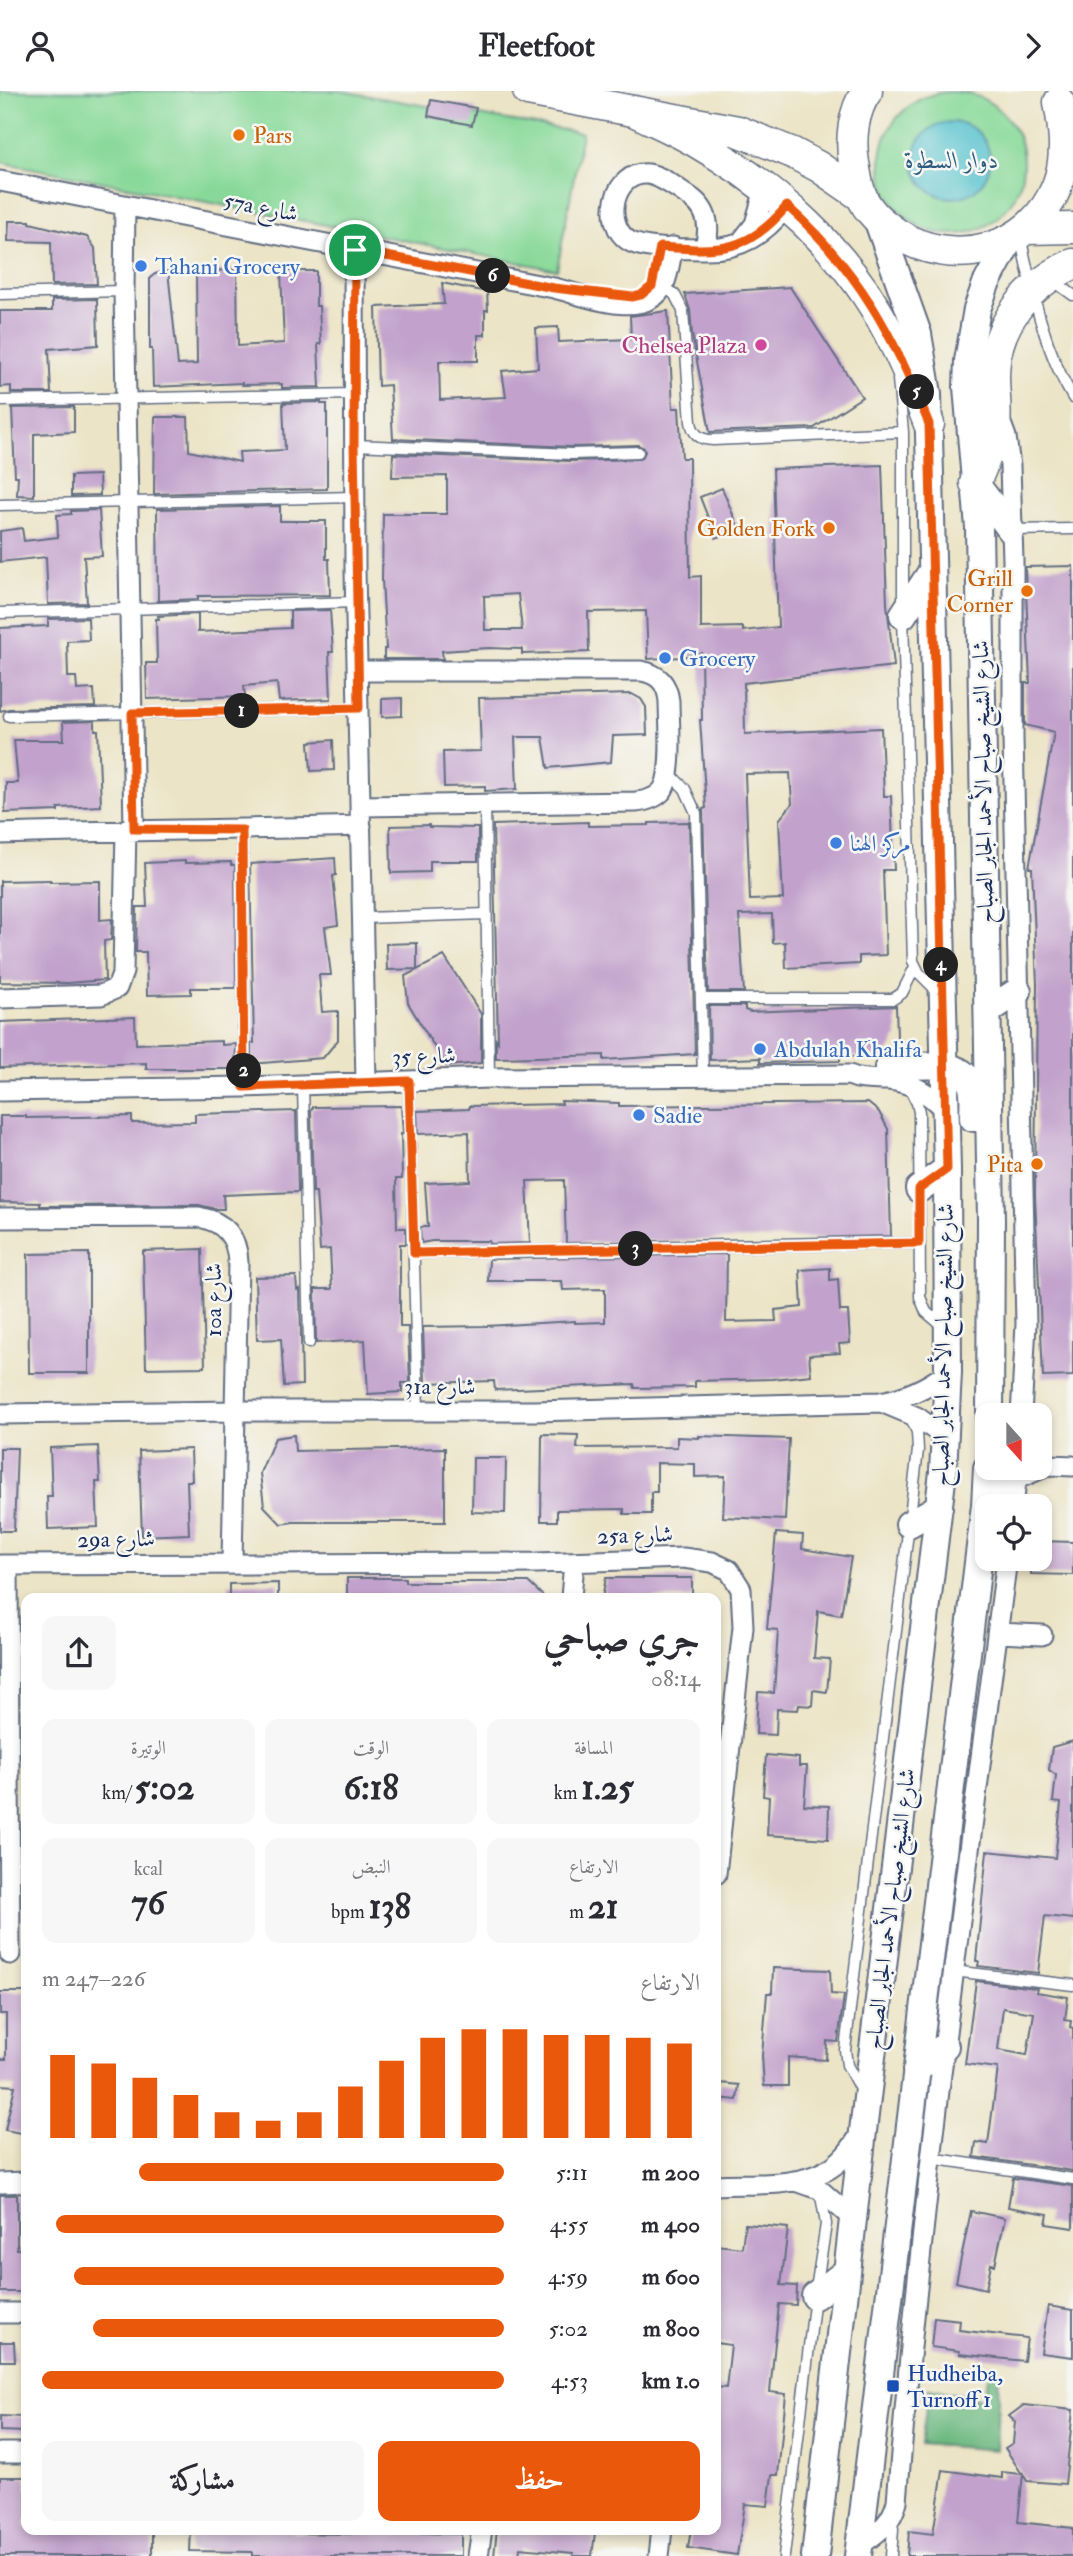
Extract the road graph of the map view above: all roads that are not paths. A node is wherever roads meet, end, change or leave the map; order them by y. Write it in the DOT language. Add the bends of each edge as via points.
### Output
graph roads {
  1 [pos="528,91"];
  2 [pos="867,91"];
  3 [pos="1061,104"];
  4 [pos="634,111"];
  5 [pos="0,181"];
  6 [pos="776,198"];
  7 [pos="125,205"];
  8 [pos="869,207"];
  9 [pos="1073,228"];
  10 [pos="1018,235"];
  11 [pos="741,243"];
  12 [pos="667,247"];
  13 [pos="704,249"];
  14 [pos="355,250"];
  15 [pos="1051,277"];
  16 [pos="663,285"];
  17 [pos="554,288"];
  18 [pos="124,291"];
  19 [pos="0,294"];
  20 [pos="1073,295"];
  21 [pos="354,394"];
  22 [pos="1073,398"];
  23 [pos="126,399"];
  24 [pos="0,401"];
  25 [pos="996,410"];
  26 [pos="916,428"];
  27 [pos="354,445"];
  28 [pos="638,452"];
  29 [pos="975,483"];
  30 [pos="355,498"];
  31 [pos="127,503"];
  32 [pos="0,505"];
  33 [pos="1073,529"];
  34 [pos="1011,530"];
  35 [pos="932,571"];
  36 [pos="356,602"];
  37 [pos="130,609"];
  38 [pos="0,613"];
  39 [pos="903,615"];
  40 [pos="358,671"];
  41 [pos="359,708"];
  42 [pos="132,713"];
  43 [pos="9,716"];
  44 [pos="668,771"];
  45 [pos="485,804"];
  46 [pos="360,806"];
  47 [pos="361,826"];
  48 [pos="130,829"];
  49 [pos="242,830"];
  50 [pos="0,834"];
  51 [pos="487,914"];
  52 [pos="363,918"];
  53 [pos="915,967"];
  54 [pos="1018,991"];
  55 [pos="942,997"];
  56 [pos="0,998"];
  57 [pos="701,999"];
  58 [pos="988,1011"];
  59 [pos="943,1037"];
  60 [pos="944,1067"];
  61 [pos="895,1075"];
  62 [pos="703,1077"];
  63 [pos="489,1078"];
  64 [pos="409,1081"];
  65 [pos="366,1082"];
  66 [pos="303,1084"];
  67 [pos="244,1087"];
  68 [pos="0,1091"];
  69 [pos="946,1112"];
  70 [pos="947,1169"];
  71 [pos="919,1189"];
  72 [pos="0,1218"];
  73 [pos="991,1220"];
  74 [pos="919,1243"];
  75 [pos="414,1253"];
  76 [pos="947,1330"];
  77 [pos="309,1342"];
  78 [pos="948,1372"];
  79 [pos="880,1402"];
  80 [pos="990,1403"];
  81 [pos="1022,1403"];
  82 [pos="236,1411"];
  83 [pos="418,1411"];
  84 [pos="907,1412"];
  85 [pos="0,1414"];
  86 [pos="946,1438"];
  87 [pos="1052,1464"];
  88 [pos="1073,1466"];
  89 [pos="1010,1481"];
  90 [pos="996,1494"];
  91 [pos="939,1507"];
  92 [pos="908,1524"];
  93 [pos="232,1562"];
  94 [pos="574,1562"];
  95 [pos="4,1565"];
  96 [pos="977,1571"];
  97 [pos="1005,1571"];
  98 [pos="571,1593"];
  99 [pos="997,1633"];
  100 [pos="1042,1636"];
  101 [pos="18,1762"];
  102 [pos="721,1828"];
  103 [pos="12,1954"];
  104 [pos="953,1971"];
  105 [pos="1073,1985"];
  106 [pos="945,2046"];
  107 [pos="916,2071"];
  108 [pos="867,2102"];
  109 [pos="863,2131"];
  110 [pos="930,2158"];
  111 [pos="1073,2179"];
  112 [pos="796,2181"];
  113 [pos="21,2182"];
  114 [pos="0,2183"];
  115 [pos="721,2185"];
  116 [pos="819,2189"];
  117 [pos="853,2219"];
  118 [pos="847,2271"];
  119 [pos="815,2296"];
  120 [pos="0,2313"];
  121 [pos="21,2313"];
  122 [pos="21,2452"];
  123 [pos="0,2453"];
  124 [pos="891,2519"];
  125 [pos="481,2535"];
  126 [pos="661,2535"];
  127 [pos="858,2551"];
  128 [pos="478,2556"];
  129 [pos="659,2556"];
  130 [pos="785,2556"];
  131 [pos="815,2556"];
  132 [pos="891,2556"];
  1 -- 4 [label="main road"];
  2 -- 8 [label="main road" via="852,128 852,149"];
  3 -- 10 [label="main road" via="1064,159 1057,186 1044,211"];
  4 -- 6 [label="main road" via="694,140"];
  4 -- 8 [label="main road" via="766,141 819,167"];
  5 -- 7 [label="street, 57a شارع"];
  6 -- 11 [label="street"];
  6 -- 11 [label="street" via="768,228"];
  6 -- 26 [label="main road" via="845,265 887,329 910,376"];
  7 -- 14 [label="street, 57a شارع"];
  7 -- 18 [label="street"];
  8 -- 10 [label="main road" via="906,239 940,251 975,251"];
  8 -- 26 [label="main road, شارع الشيخ صباح الأحمد الجابر الصباح" via="925,364"];
  9 -- 10 [label="main road"];
  10 -- 15 [label="lane"];
  10 -- 29 [label="main road, شارع الشيخ صباح الأحمد الجابر الصباح" via="986,284 972,335 968,387"];
  11 -- 13 [label="street"];
  12 -- 13 [label="street"];
  12 -- 13 [label="street" via="629,240 615,221 619,190 635,176 656,176 697,202 708,221"];
  12 -- 16 [label="street"];
  12 -- 17 [label="street, 57a شارع" via="652,286 641,295"];
  14 -- 17 [label="street, 57a شارع"];
  14 -- 21 [label="street"];
  15 -- 20 [label="lane"];
  15 -- 22 [label="lane" via="1054,358"];
  15 -- 25 [label="main road" via="1012,313 998,344 993,378"];
  16 -- 17 [label="street, 57a شارع" via="652,299 636,305"];
  16 -- 26 [label="lane" via="675,295 682,311 692,428 700,438"];
  18 -- 19 [label="lane"];
  18 -- 23 [label="street"];
  21 -- 23 [label="lane"];
  21 -- 27 [label="street"];
  23 -- 24 [label="lane"];
  23 -- 31 [label="street"];
  25 -- 29 [label="main road" via="994,432"];
  25 -- 34 [label="street" via="1008,451"];
  26 -- 35 [label="main road, شارع الشيخ صباح الأحمد الجابر الصباح"];
  26 -- 39 [label="lane"];
  27 -- 28 [label="lane" via="571,454"];
  27 -- 30 [label="street"];
  29 -- 34 [label="main road"];
  29 -- 58 [label="main road, شارع الشيخ صباح الأحمد الجابر الصباح"];
  30 -- 31 [label="lane"];
  30 -- 36 [label="street"];
  31 -- 32 [label="lane"];
  31 -- 37 [label="street"];
  33 -- 34 [label="lane"];
  34 -- 54 [label="street"];
  35 -- 39 [label="main road"];
  35 -- 55 [label="main road, شارع الشيخ صباح الأحمد الجابر الصباح"];
  36 -- 37 [label="lane"];
  36 -- 40 [label="street"];
  37 -- 38 [label="lane"];
  37 -- 42 [label="street"];
  39 -- 53 [label="lane"];
  40 -- 41 [label="street"];
  40 -- 44 [label="street" via="652,673 667,690"];
  41 -- 42 [label="lane"];
  41 -- 46 [label="street"];
  42 -- 43 [label="lane"];
  42 -- 48 [label="street"];
  44 -- 45 [label="street" via="662,791 644,801"];
  44 -- 57 [label="lane" via="685,789 696,813"];
  45 -- 46 [label="street"];
  45 -- 51 [label="lane"];
  46 -- 47 [label="street"];
  47 -- 49 [label="street"];
  47 -- 52 [label="street"];
  48 -- 49 [label="street"];
  48 -- 50 [label="street"];
  48 -- 56 [label="street" via="123,972 117,988 101,995"];
  49 -- 67 [label="lane"];
  51 -- 52 [label="lane"];
  51 -- 63 [label="lane"];
  52 -- 65 [label="street"];
  53 -- 55 [label="lane"];
  53 -- 57 [label="lane" via="902,993 893,999"];
  54 -- 58 [label="main road"];
  54 -- 81 [label="street" via="1026,1324"];
  55 -- 59 [label="main road, شارع الشيخ صباح الأحمد الجابر الصباح"];
  57 -- 62 [label="lane"];
  58 -- 73 [label="main road, شارع الشيخ صباح الأحمد الجابر الصباح"];
  59 -- 60 [label="main road, شارع الشيخ صباح الأحمد الجابر الصباح"];
  59 -- 61 [label="street, شارع 35" via="924,1054 901,1065"];
  60 -- 61 [label="main road"];
  60 -- 69 [label="main road, شارع الشيخ صباح الأحمد الجابر الصباح"];
  60 -- 73 [label="main road" via="964,1075 971,1085 976,1194"];
  61 -- 62 [label="street, شارع 35"];
  61 -- 69 [label="street" via="926,1092"];
  61 -- 71 [label="lane" via="914,1094 919,1112"];
  62 -- 63 [label="street, شارع 35"];
  63 -- 64 [label="street, شارع 35"];
  64 -- 65 [label="street, شارع 35"];
  64 -- 75 [label="lane"];
  65 -- 66 [label="street, شارع 35"];
  66 -- 67 [label="street, شارع 35"];
  66 -- 77 [label="lane"];
  67 -- 68 [label="street, شارع 35"];
  69 -- 70 [label="main road, شارع الشيخ صباح الأحمد الجابر الصباح"];
  70 -- 71 [label="main road"];
  70 -- 76 [label="main road, شارع الشيخ صباح الأحمد الجابر الصباح"];
  71 -- 74 [label="lane"];
  72 -- 82 [label="street, 10a شارع" via="199,1217 224,1226 237,1249"];
  73 -- 80 [label="main road, شارع الشيخ صباح الأحمد الجابر الصباح"];
  74 -- 75 [label="lane"];
  74 -- 76 [label="lane" via="922,1305"];
  75 -- 83 [label="lane"];
  76 -- 78 [label="main road, شارع الشيخ صباح الأحمد الجابر الصباح"];
  78 -- 79 [label="street, 31a شارع" via="909,1395"];
  78 -- 86 [label="main road, شارع الشيخ صباح الأحمد الجابر الصباح"];
  79 -- 83 [label="street, 31a شارع"];
  79 -- 84 [label="street, 31a شارع"];
  82 -- 83 [label="street, 31a شارع"];
  82 -- 85 [label="street, 31a شارع"];
  82 -- 93 [label="street, 10a شارع"];
  84 -- 86 [label="street, 31a شارع"];
  84 -- 92 [label="lane" via="919,1441"];
  86 -- 91 [label="main road, شارع الشيخ صباح الأحمد الجابر الصباح"];
  87 -- 88 [label="street"];
  89 -- 90 [label="street"];
  91 -- 92 [label="main road"];
  91 -- 108 [label="main road, شارع الشيخ صباح الأحمد الجابر الصباح"];
  92 -- 108 [label="lane" via="845,2050 847,2065"];
  93 -- 94 [label="street, 25a شارع"];
  93 -- 95 [label="street, 29a شارع"];
  94 -- 98 [label="street"];
  94 -- 102 [label="street, 25a شارع" via="683,1558 712,1562 729,1570 741,1589 743,1627"];
  95 -- 101 [label="street"];
  96 -- 107 [label="main road, شارع الشيخ صباح الأحمد الجابر الصباح"];
  97 -- 99 [label="street"];
  99 -- 100 [label="street"];
  99 -- 104 [label="street"];
  101 -- 103 [label="street"];
  104 -- 105 [label="lane"];
  104 -- 106 [label="street"];
  106 -- 107 [label="main road"];
  106 -- 110 [label="street"];
  107 -- 127 [label="main road, شارع الشيخ صباح الأحمد الجابر الصباح"];
  108 -- 109 [label="main road, شارع الشيخ صباح الأحمد الجابر الصباح"];
  109 -- 112 [label="street" via="850,2151 826,2171"];
  109 -- 117 [label="main road, شارع الشيخ صباح الأحمد الجابر الصباح"];
  110 -- 111 [label="lane"];
  110 -- 124 [label="street" via="897,2501"];
  112 -- 115 [label="street"];
  112 -- 116 [label="street"];
  113 -- 114 [label="street"];
  116 -- 117 [label="street"];
  116 -- 119 [label="lane" via="825,2224"];
  117 -- 118 [label="main road, شارع الشيخ صباح الأحمد الجابر الصباح"];
  118 -- 119 [label="main road"];
  118 -- 131 [label="main road, شارع الشيخ صباح الأحمد الجابر الصباح"];
  119 -- 130 [label="lane"];
  120 -- 121 [label="street"];
  122 -- 123 [label="street"];
  124 -- 127 [label="street"];
  124 -- 132 [label="lane"];
  125 -- 128 [label="street"];
  126 -- 129 [label="street"];
}
